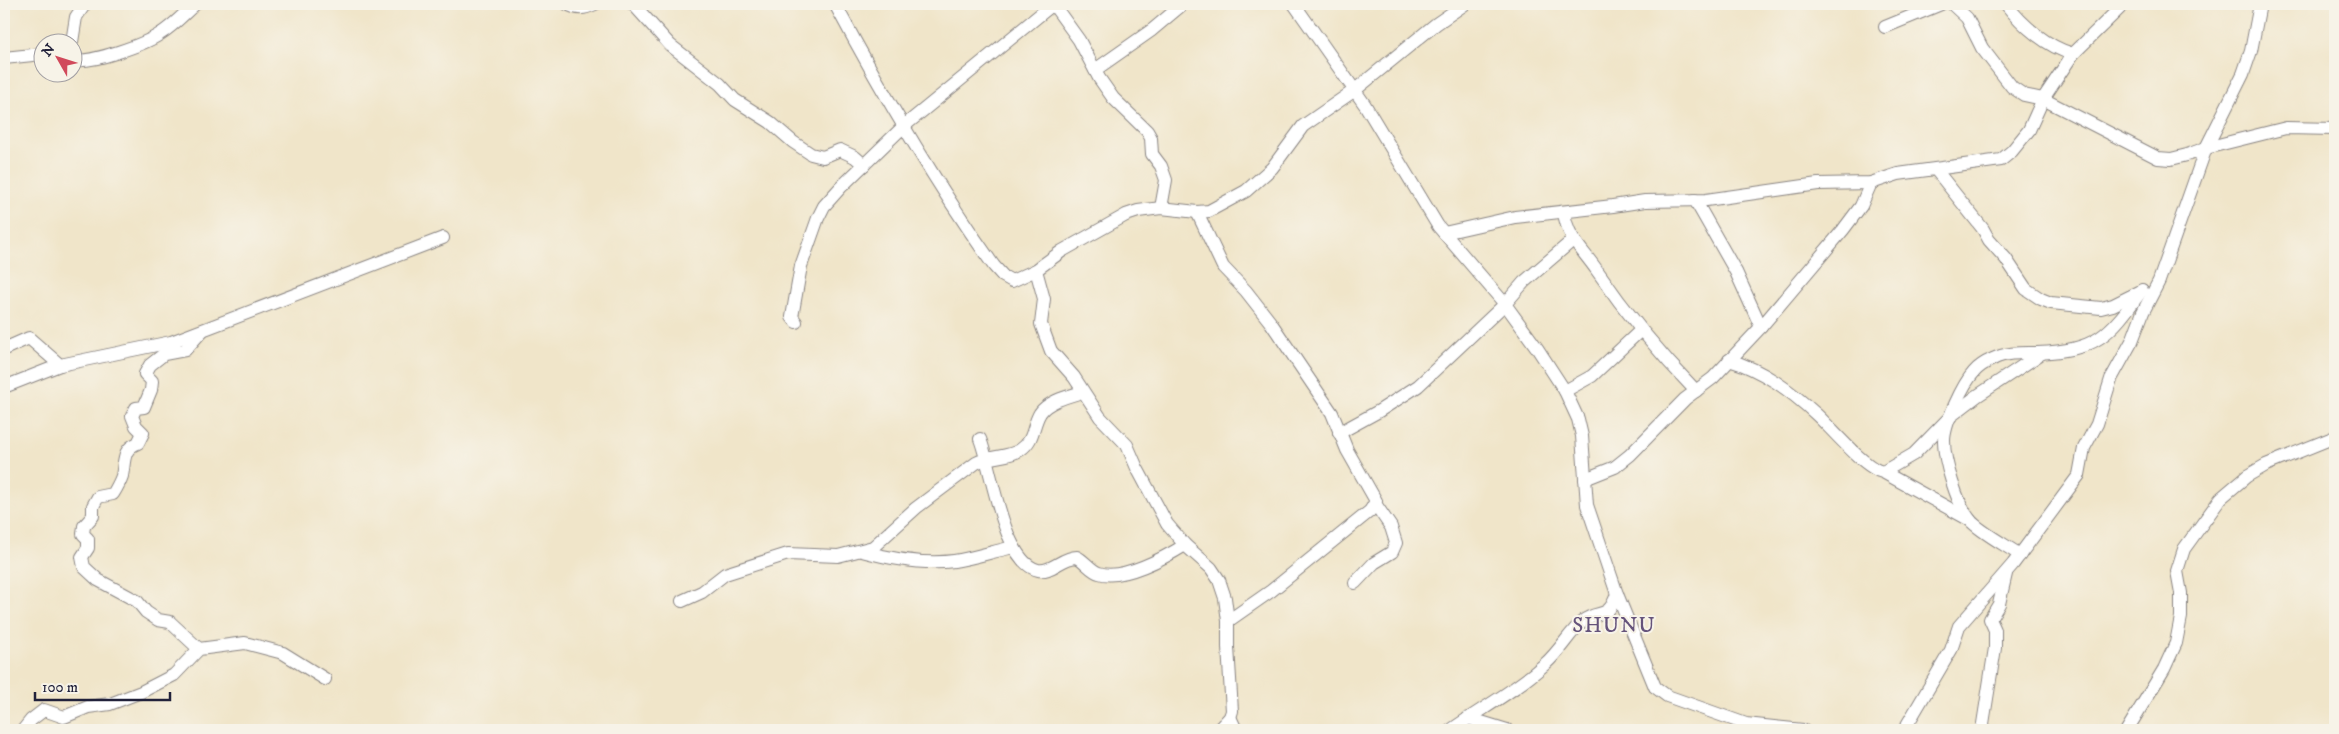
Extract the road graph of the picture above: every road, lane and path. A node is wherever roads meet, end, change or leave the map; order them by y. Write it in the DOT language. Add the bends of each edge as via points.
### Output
graph roads {
  1 [pos="85,4"];
  2 [pos="195,4"];
  3 [pos="567,4"];
  4 [pos="595,4"];
  5 [pos="633,4"];
  6 [pos="835,4"];
  7 [pos="1053,4"];
  8 [pos="1183,4"];
  9 [pos="1294,4"];
  10 [pos="1465,4"];
  11 [pos="1941,4"];
  12 [pos="1952,4"];
  13 [pos="1971,4"];
  14 [pos="2006,4"];
  15 [pos="2124,4"];
  16 [pos="2260,4"];
  17 [pos="1967,18"];
  18 [pos="1885,27"];
  19 [pos="74,32"];
  20 [pos="2073,54"];
  21 [pos="32,55"];
  22 [pos="4,58"];
  23 [pos="82,61"];
  24 [pos="1095,70"];
  25 [pos="1355,90"];
  26 [pos="2043,99"];
  27 [pos="904,126"];
  28 [pos="2335,129"];
  29 [pos="2206,148"];
  30 [pos="864,165"];
  31 [pos="1936,170"];
  32 [pos="1871,183"];
  33 [pos="1695,200"];
  34 [pos="1162,208"];
  35 [pos="1197,212"];
  36 [pos="1564,212"];
  37 [pos="1444,232"];
  38 [pos="443,238"];
  39 [pos="1573,240"];
  40 [pos="1036,270"];
  41 [pos="2159,281"];
  42 [pos="2142,290"];
  43 [pos="1505,304"];
  44 [pos="796,322"];
  45 [pos="1761,327"];
  46 [pos="204,330"];
  47 [pos="1641,330"];
  48 [pos="4,349"];
  49 [pos="2044,352"];
  50 [pos="1729,360"];
  51 [pos="60,365"];
  52 [pos="4,387"];
  53 [pos="1565,391"];
  54 [pos="1082,392"];
  55 [pos="1696,392"];
  56 [pos="1951,416"];
  57 [pos="1340,434"];
  58 [pos="2335,437"];
  59 [pos="980,439"];
  60 [pos="986,457"];
  61 [pos="1883,472"];
  62 [pos="1585,479"];
  63 [pos="1376,505"];
  64 [pos="1970,520"];
  65 [pos="1185,545"];
  66 [pos="1014,546"];
  67 [pos="862,551"];
  68 [pos="2020,555"];
  69 [pos="2006,572"];
  70 [pos="1355,583"];
  71 [pos="1617,594"];
  72 [pos="682,601"];
  73 [pos="1228,621"];
  74 [pos="199,649"];
  75 [pos="325,679"];
  76 [pos="1230,717"];
  77 [pos="1468,718"];
  78 [pos="23,730"];
  79 [pos="1218,730"];
  80 [pos="1236,730"];
  81 [pos="1451,730"];
  82 [pos="1507,730"];
  83 [pos="1803,730"];
  84 [pos="1904,730"];
  85 [pos="1982,730"];
  86 [pos="2127,730"];
  1 -- 19 [label="street" via="76,18"];
  2 -- 23 [label="street" via="160,35"];
  3 -- 4 [label="street" via="584,9"];
  5 -- 30 [label="street" via="670,45 720,84 734,100 770,122 792,142 811,154 823,157 840,150"];
  6 -- 27 [label="street"];
  7 -- 24 [label="street" via="1079,40"];
  7 -- 27 [label="street"];
  8 -- 24 [label="street"];
  9 -- 25 [label="street"];
  10 -- 25 [label="street"];
  11 -- 18 [label="street"];
  12 -- 17 [label="street"];
  13 -- 17 [label="street"];
  14 -- 20 [label="street" via="2040,38"];
  15 -- 20 [label="street"];
  16 -- 29 [label="street" via="2243,74"];
  17 -- 26 [label="street" via="1986,54 2012,87 2024,95"];
  20 -- 26 [label="street"];
  21 -- 22 [label="street"];
  24 -- 34 [label="street" via="1113,98 1151,138 1152,154 1166,180"];
  25 -- 35 [label="street" via="1303,126 1272,168 1246,191 1219,206"];
  25 -- 37 [label="street" via="1422,203"];
  26 -- 29 [label="street" via="2158,158 2187,156"];
  26 -- 31 [label="street" via="2029,130 2006,157"];
  27 -- 30 [label="street"];
  27 -- 40 [label="street" via="949,200 1003,276 1016,280"];
  28 -- 29 [label="street" via="2286,128"];
  29 -- 41 [label="street"];
  30 -- 44 [label="street" via="835,193 818,218 801,266 792,317"];
  31 -- 32 [label="street" via="1898,174"];
  31 -- 42 [label="street" via="2026,289 2041,299 2101,308"];
  32 -- 33 [label="street" via="1818,184"];
  32 -- 45 [label="street" via="1855,216"];
  33 -- 36 [label="street" via="1659,199"];
  33 -- 45 [label="street" via="1736,272"];
  34 -- 35 [label="street"];
  34 -- 40 [label="street" via="1138,211 1112,221"];
  35 -- 57 [label="street" via="1218,258 1251,297 1316,388 1332,413"];
  36 -- 37 [label="street"];
  36 -- 39 [label="street" via="1567,230"];
  37 -- 43 [label="street"];
  38 -- 46 [label="street"];
  39 -- 43 [label="street" via="1524,282"];
  39 -- 47 [label="street"];
  40 -- 54 [label="street" via="1044,299 1041,324 1045,338 1051,352 1074,377"];
  41 -- 42 [label="street"];
  41 -- 68 [label="street" via="2111,379 2095,430 2084,448 2079,476"];
  42 -- 49 [label="street" via="2120,320 2100,339 2074,350"];
  43 -- 53 [label="street"];
  43 -- 57 [label="street" via="1418,386"];
  45 -- 50 [label="street"];
  46 -- 51 [label="street" via="171,342"];
  46 -- 74 [label="street" via="185,350 164,354 150,365 145,374 152,381 151,390 144,407 136,408 132,416 142,433 138,443 124,453 121,478 113,494 98,497 93,506 93,516 84,526 88,548 82,557 84,567 98,580 137,601 158,620 170,622"];
  47 -- 53 [label="street" via="1592,376"];
  47 -- 55 [label="street"];
  48 -- 51 [label="street" via="28,338"];
  49 -- 56 [label="street"];
  49 -- 56 [label="street" via="2006,354 1983,364 1971,375"];
  50 -- 55 [label="street"];
  50 -- 61 [label="street" via="1778,383 1814,412 1861,459"];
  51 -- 52 [label="street"];
  53 -- 62 [label="street" via="1582,436"];
  54 -- 60 [label="street" via="1044,408 1033,435 1020,450 1013,454"];
  54 -- 65 [label="street" via="1127,445 1162,516"];
  55 -- 62 [label="street" via="1615,467"];
  56 -- 61 [label="street" via="1914,454"];
  56 -- 64 [label="street" via="1944,440 1945,458"];
  57 -- 63 [label="street" via="1373,493"];
  58 -- 86 [label="street" via="2247,476 2221,498 2184,549 2177,571 2181,617 2176,644"];
  59 -- 60 [label="street"];
  60 -- 66 [label="street" via="996,498"];
  60 -- 67 [label="street" via="934,494 873,548"];
  61 -- 64 [label="street"];
  62 -- 71 [label="street" via="1586,505"];
  63 -- 70 [label="street" via="1391,527 1396,543 1392,552 1374,563"];
  63 -- 73 [label="street" via="1271,591"];
  64 -- 68 [label="street"];
  65 -- 66 [label="street" via="1153,563 1109,574 1097,573 1078,557 1067,558 1045,570 1036,570"];
  65 -- 73 [label="street" via="1216,574"];
  66 -- 67 [label="street" via="954,561 932,562"];
  67 -- 72 [label="street" via="827,557 788,554 725,574 702,592"];
  68 -- 69 [label="street"];
  69 -- 84 [label="street" via="1959,626 1951,650"];
  69 -- 85 [label="street" via="1999,604 1990,619 1995,630 1995,648"];
  71 -- 77 [label="street" via="1611,608 1584,620 1541,668 1499,700"];
  71 -- 83 [label="street" via="1651,681 1660,692 1754,726"];
  73 -- 76 [label="street"];
  74 -- 75 [label="street" via="245,643 283,653"];
  74 -- 78 [label="street" via="174,675 141,692 64,716 44,710"];
  76 -- 79 [label="street"];
  76 -- 80 [label="street"];
  77 -- 81 [label="street"];
  77 -- 82 [label="street"];
}
